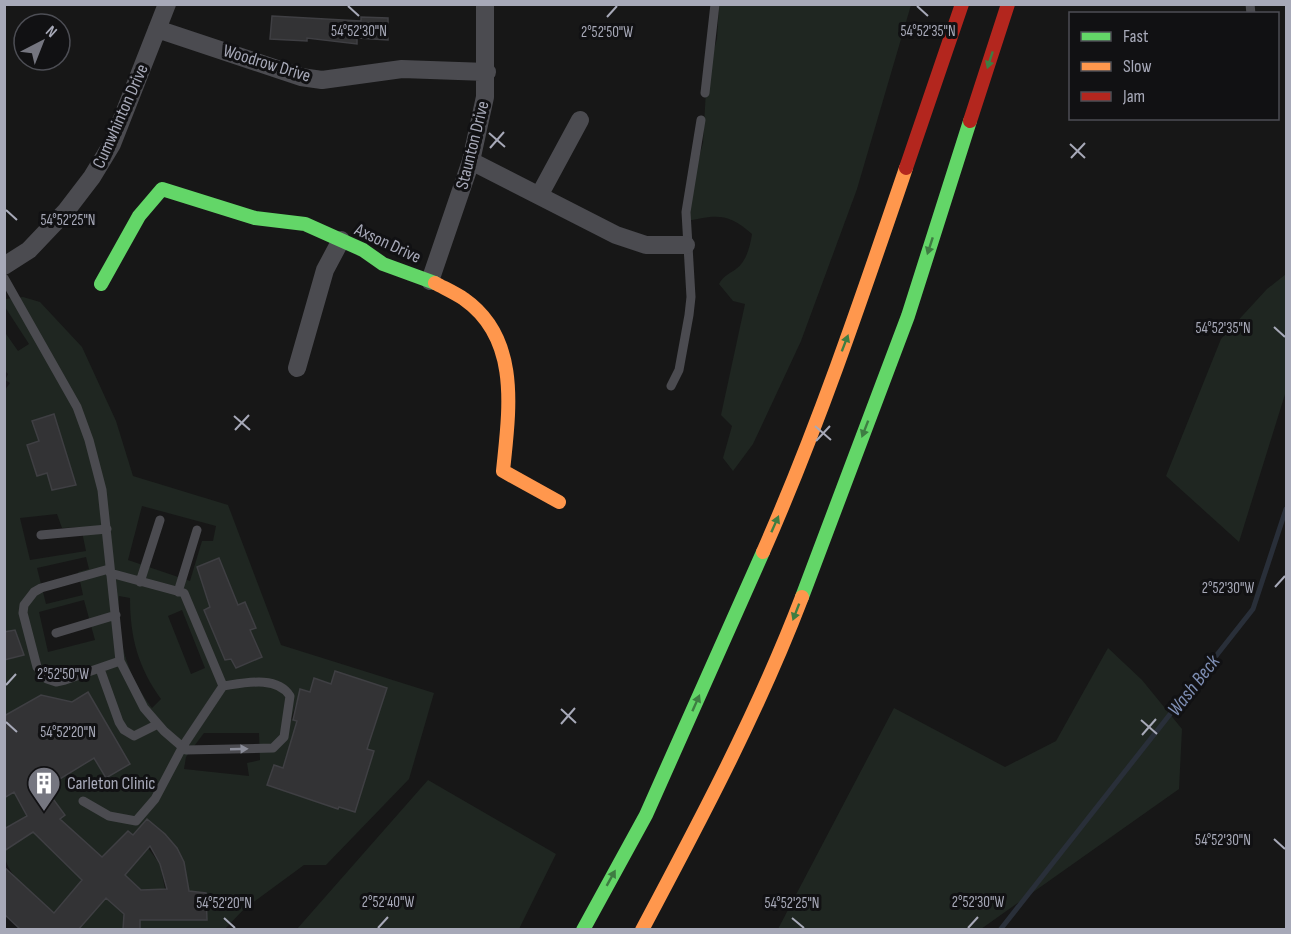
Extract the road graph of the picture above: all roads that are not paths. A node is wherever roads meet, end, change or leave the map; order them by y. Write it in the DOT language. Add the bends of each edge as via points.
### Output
graph roads {
  1 [pos="167,4"];
  2 [pos="485,4"];
  3 [pos="715,4"];
  4 [pos="962,4"];
  5 [pos="1008,4"];
  6 [pos="157,29"];
  7 [pos="487,72"];
  8 [pos="705,93"];
  9 [pos="580,120"];
  10 [pos="701,120"];
  11 [pos="471,161"];
  12 [pos="540,194"];
  13 [pos="341,240"];
  14 [pos="686,245"];
  15 [pos="4,266"];
  16 [pos="4,278"];
  17 [pos="430,281"];
  18 [pos="101,284"];
  19 [pos="297,368"];
  20 [pos="671,386"];
  21 [pos="559,502"];
  22 [pos="160,520"];
  23 [pos="107,529"];
  24 [pos="197,530"];
  25 [pos="41,536"];
  26 [pos="110,571"];
  27 [pos="140,582"];
  28 [pos="178,592"];
  29 [pos="116,615"];
  30 [pos="56,633"];
  31 [pos="120,661"];
  32 [pos="99,669"];
  33 [pos="223,686"];
  34 [pos="158,724"];
  35 [pos="183,746"];
  36 [pos="82,801"];
  37 [pos="583,930"];
  38 [pos="642,930"];
  1 -- 6 [label="street, Cumwhinton Drive"];
  2 -- 7 [label="street, Staunton Drive"];
  3 -- 8 [label="lane"];
  37 -- 4 [label="main road, one-way" via="646,814 789,492 860,304"];
  5 -- 38 [label="main road, one-way" via="908,316 783,646 715,794"];
  6 -- 7 [label="street, Woodrow Drive" via="301,77 322,80 402,69"];
  6 -- 15 [label="street, Cumwhinton Drive" via="112,144 92,177 29,249"];
  7 -- 11 [label="street, Staunton Drive"];
  9 -- 12 [label="street"];
  10 -- 14 [label="lane" via="686,212"];
  11 -- 12 [label="street"];
  11 -- 17 [label="street, Staunton Drive"];
  12 -- 14 [label="street" via="616,235 646,245"];
  13 -- 17 [label="main road, Axson Drive" via="383,264"];
  13 -- 18 [label="main road, Axson Drive" via="305,224 255,218 162,189 139,216"];
  13 -- 19 [label="street" via="325,270"];
  14 -- 20 [label="lane" via="690,306 679,370"];
  16 -- 23 [label="lane" via="77,407 102,490"];
  17 -- 21 [label="main road, Axson Drive" via="464,299 486,320 504,354 509,401 503,471"];
  22 -- 27 [label="lane"];
  23 -- 25 [label="lane"];
  23 -- 26 [label="lane"];
  24 -- 28 [label="lane"];
  26 -- 27 [label="lane"];
  26 -- 29 [label="lane"];
  26 -- 32 [label="lane" via="41,588 29,597 23,613 37,667 47,679 56,682"];
  27 -- 28 [label="lane"];
  28 -- 33 [label="lane" via="184,593"];
  29 -- 30 [label="lane"];
  29 -- 31 [label="lane"];
  31 -- 32 [label="lane"];
  31 -- 34 [label="lane" via="137,698"];
  32 -- 34 [label="lane" via="124,730 134,735"];
  33 -- 35 [label="lane"];
  35 -- 33 [label="lane, one-way" via="193,751 273,748 281,742 289,708 288,693 274,684 261,682"];
  34 -- 35 [label="lane"];
  35 -- 36 [label="lane" via="155,800 135,821 109,816"];
}
